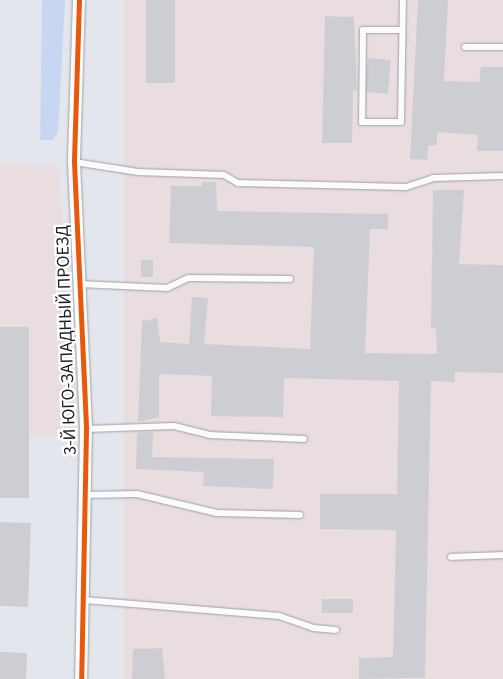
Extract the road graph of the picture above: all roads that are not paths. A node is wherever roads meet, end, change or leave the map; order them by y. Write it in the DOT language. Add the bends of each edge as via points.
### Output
graph roads {
  1 [pos="79,0"];
  2 [pos="403,0"];
  3 [pos="402,30"];
  4 [pos="465,47"];
  5 [pos="503,47"];
  6 [pos="74,162"];
  7 [pos="503,176"];
  8 [pos="290,279"];
  9 [pos="79,284"];
  10 [pos="86,429"];
  11 [pos="304,438"];
  12 [pos="85,495"];
  13 [pos="300,515"];
  14 [pos="503,555"];
  15 [pos="451,557"];
  16 [pos="84,600"];
  17 [pos="336,630"];
  18 [pos="82,679"];
  1 -- 6 [label="street, 3-Й ЮГО-ЗАПАДНЫЙ ПРОЕЗД"];
  2 -- 3 [label="lane"];
  3 -- 3 [label="lane" via="401,122 362,122 363,30"];
  4 -- 5 [label="lane"];
  6 -- 7 [label="lane" via="138,172 224,175 238,183 406,187 433,178"];
  6 -- 9 [label="street, 3-Й ЮГО-ЗАПАДНЫЙ ПРОЕЗД"];
  8 -- 9 [label="lane" via="188,278 167,288"];
  9 -- 10 [label="street, 3-Й ЮГО-ЗАПАДНЫЙ ПРОЕЗД"];
  10 -- 11 [label="lane" via="174,426 209,435"];
  10 -- 12 [label="street, 3-Й ЮГО-ЗАПАДНЫЙ ПРОЕЗД"];
  12 -- 13 [label="lane" via="137,494 217,513"];
  12 -- 16 [label="street, 3-Й ЮГО-ЗАПАДНЫЙ ПРОЕЗД"];
  14 -- 15 [label="lane"];
  16 -- 17 [label="lane" via="279,616 313,628"];
  16 -- 18 [label="street, 3-Й ЮГО-ЗАПАДНЫЙ ПРОЕЗД"];
}
